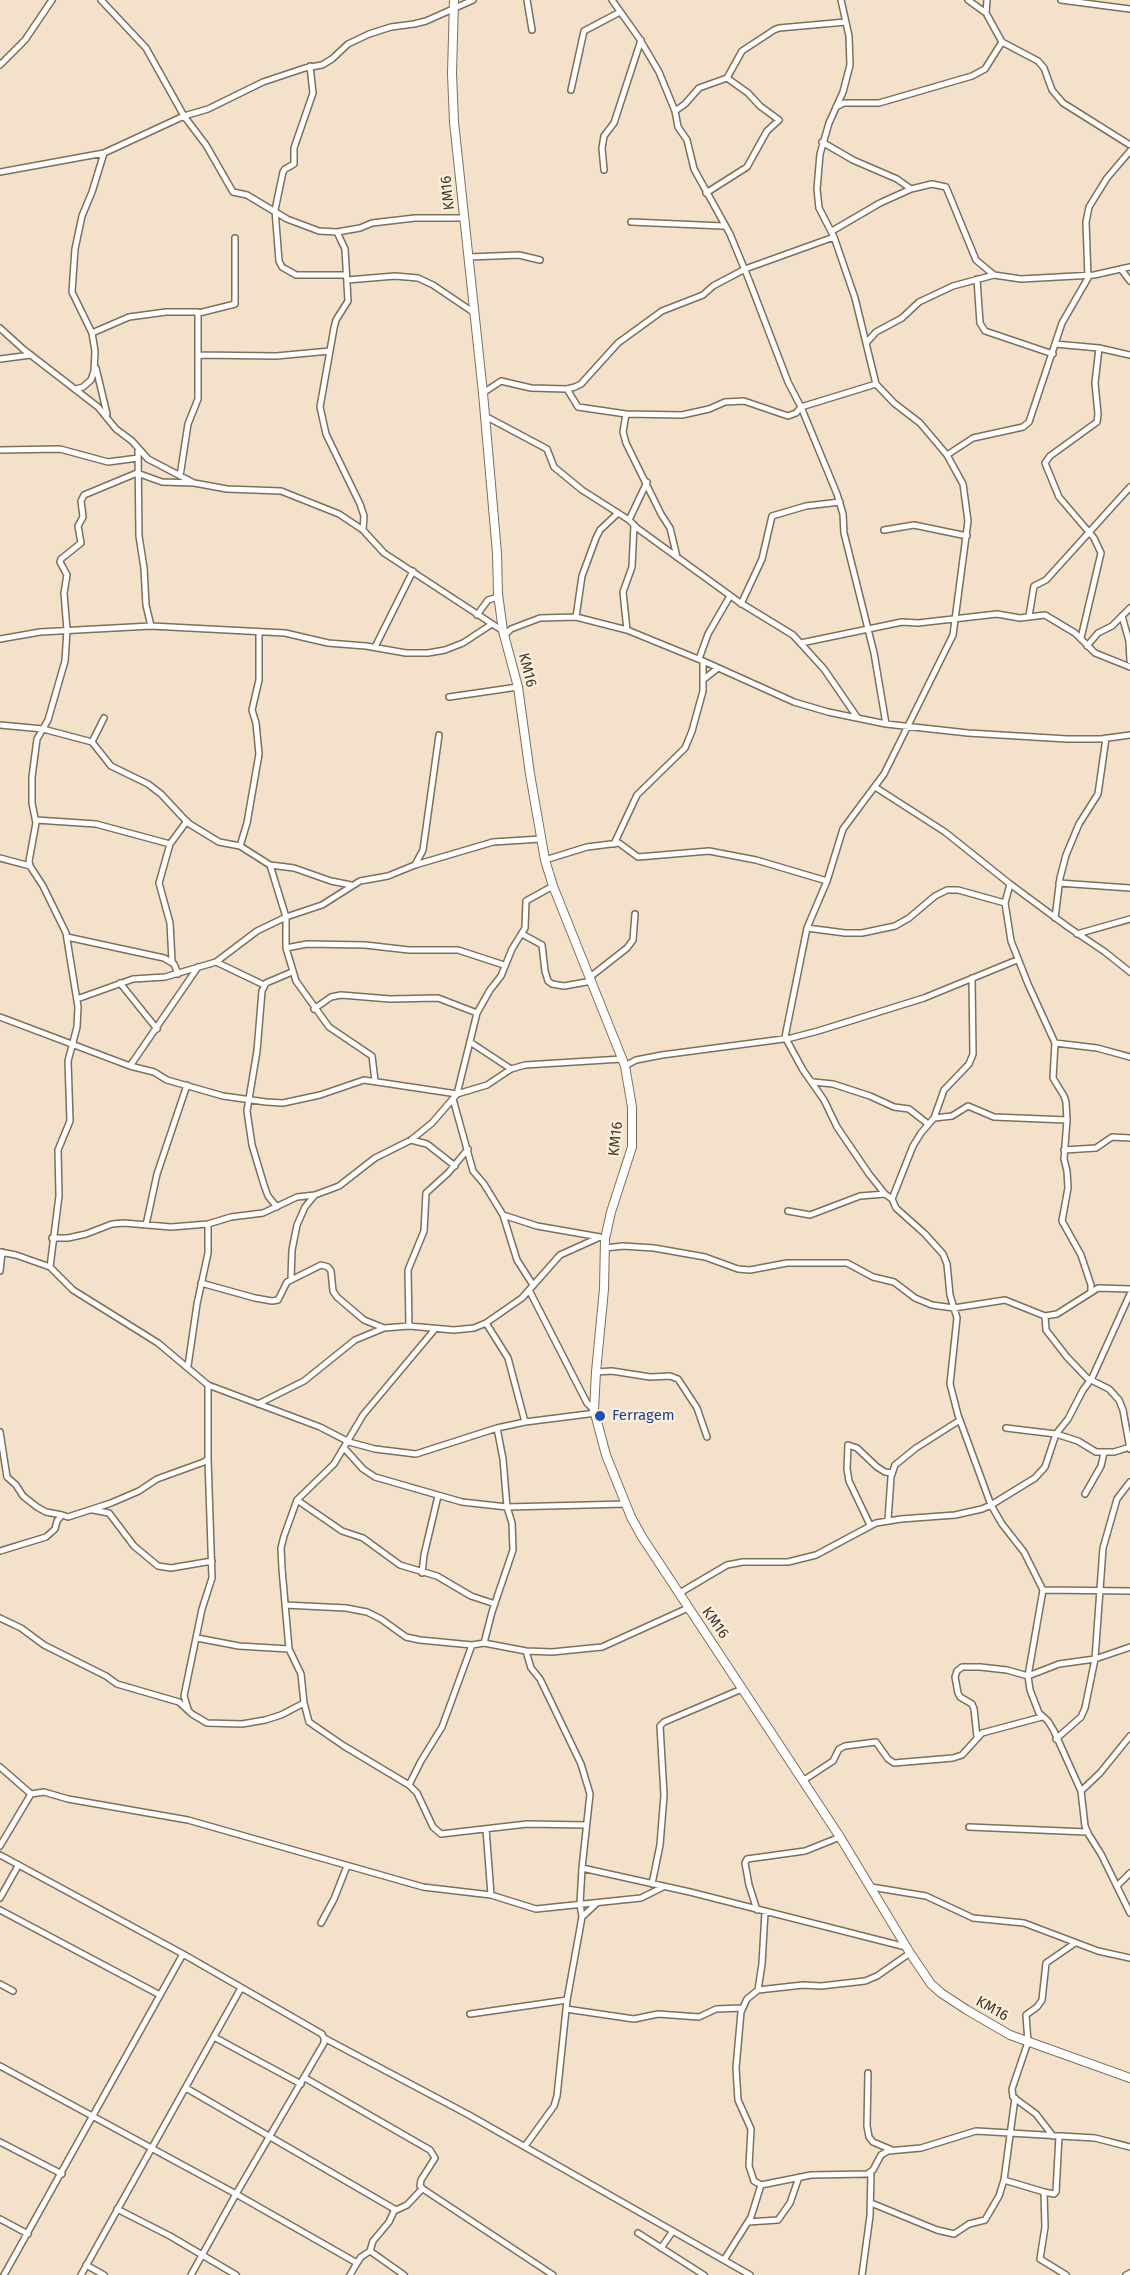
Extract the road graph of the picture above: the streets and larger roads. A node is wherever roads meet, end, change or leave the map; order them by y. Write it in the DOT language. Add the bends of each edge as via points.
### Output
graph roads {
  1 [pos="52,0"];
  2 [pos="101,0"];
  3 [pos="454,0"];
  4 [pos="473,0"];
  5 [pos="527,0"];
  6 [pos="612,0"];
  7 [pos="841,0"];
  8 [pos="968,0"];
  9 [pos="987,0"];
  10 [pos="1060,0"];
  11 [pos="1130,9"];
  12 [pos="454,10"];
  13 [pos="620,12"];
  14 [pos="986,13"];
  15 [pos="846,22"];
  16 [pos="532,30"];
  17 [pos="641,40"];
  18 [pos="1002,42"];
  19 [pos="0,65"];
  20 [pos="310,66"];
  21 [pos="727,78"];
  22 [pos="571,90"];
  23 [pos="842,101"];
  24 [pos="675,111"];
  25 [pos="184,116"];
  26 [pos="822,142"];
  27 [pos="1130,145"];
  28 [pos="1130,151"];
  29 [pos="104,153"];
  30 [pos="604,170"];
  31 [pos="0,172"];
  32 [pos="911,189"];
  33 [pos="706,193"];
  34 [pos="275,210"];
  35 [pos="465,218"];
  36 [pos="631,222"];
  37 [pos="723,226"];
  38 [pos="337,232"];
  39 [pos="833,234"];
  40 [pos="235,238"];
  41 [pos="469,257"];
  42 [pos="540,260"];
  43 [pos="1130,267"];
  44 [pos="984,268"];
  45 [pos="745,269"];
  46 [pos="1121,269"];
  47 [pos="994,275"];
  48 [pos="1088,275"];
  49 [pos="347,277"];
  50 [pos="979,279"];
  51 [pos="1130,281"];
  52 [pos="473,312"];
  53 [pos="198,313"];
  54 [pos="0,328"];
  55 [pos="92,333"];
  56 [pos="867,342"];
  57 [pos="1055,344"];
  58 [pos="1099,348"];
  59 [pos="330,351"];
  60 [pos="1053,354"];
  61 [pos="31,355"];
  62 [pos="198,355"];
  63 [pos="1130,355"];
  64 [pos="0,359"];
  65 [pos="95,363"];
  66 [pos="876,384"];
  67 [pos="76,389"];
  68 [pos="567,389"];
  69 [pos="483,393"];
  70 [pos="801,407"];
  71 [pos="626,414"];
  72 [pos="107,416"];
  73 [pos="485,416"];
  74 [pos="0,450"];
  75 [pos="138,450"];
  76 [pos="947,455"];
  77 [pos="138,458"];
  78 [pos="137,472"];
  79 [pos="180,476"];
  80 [pos="647,482"];
  81 [pos="194,483"];
  82 [pos="1130,487"];
  83 [pos="840,502"];
  84 [pos="618,513"];
  85 [pos="629,520"];
  86 [pos="634,525"];
  87 [pos="363,530"];
  88 [pos="884,530"];
  89 [pos="1089,532"];
  90 [pos="967,536"];
  91 [pos="677,557"];
  92 [pos="413,571"];
  93 [pos="730,596"];
  94 [pos="498,597"];
  95 [pos="741,604"];
  96 [pos="1130,608"];
  97 [pos="477,615"];
  98 [pos="1029,616"];
  99 [pos="1122,616"];
  100 [pos="576,617"];
  101 [pos="957,618"];
  102 [pos="492,624"];
  103 [pos="151,626"];
  104 [pos="868,629"];
  105 [pos="67,630"];
  106 [pos="627,630"];
  107 [pos="260,632"];
  108 [pos="503,633"];
  109 [pos="1081,638"];
  110 [pos="0,639"];
  111 [pos="801,643"];
  112 [pos="1087,646"];
  113 [pos="375,647"];
  114 [pos="701,660"];
  115 [pos="1130,661"];
  116 [pos="1130,667"];
  117 [pos="718,668"];
  118 [pos="704,680"];
  119 [pos="518,687"];
  120 [pos="449,697"];
  121 [pos="857,717"];
  122 [pos="104,718"];
  123 [pos="889,724"];
  124 [pos="0,725"];
  125 [pos="907,726"];
  126 [pos="43,729"];
  127 [pos="439,735"];
  128 [pos="1130,735"];
  129 [pos="1106,738"];
  130 [pos="901,740"];
  131 [pos="92,742"];
  132 [pos="875,787"];
  133 [pos="36,820"];
  134 [pos="187,821"];
  135 [pos="541,839"];
  136 [pos="170,844"];
  137 [pos="614,844"];
  138 [pos="240,846"];
  139 [pos="0,858"];
  140 [pos="545,860"];
  141 [pos="270,865"];
  142 [pos="416,865"];
  143 [pos="30,866"];
  144 [pos="827,881"];
  145 [pos="1059,883"];
  146 [pos="1010,884"];
  147 [pos="351,885"];
  148 [pos="553,886"];
  149 [pos="1130,888"];
  150 [pos="1005,903"];
  151 [pos="635,914"];
  152 [pos="286,918"];
  153 [pos="1055,918"];
  154 [pos="1130,919"];
  155 [pos="807,928"];
  156 [pos="522,934"];
  157 [pos="1077,934"];
  158 [pos="67,937"];
  159 [pos="286,948"];
  160 [pos="1017,960"];
  161 [pos="172,961"];
  162 [pos="216,962"];
  163 [pos="504,964"];
  164 [pos="198,967"];
  165 [pos="292,972"];
  166 [pos="1130,972"];
  167 [pos="177,974"];
  168 [pos="972,978"];
  169 [pos="591,979"];
  170 [pos="120,983"];
  171 [pos="264,985"];
  172 [pos="77,999"];
  173 [pos="314,1009"];
  174 [pos="477,1013"];
  175 [pos="0,1017"];
  176 [pos="157,1029"];
  177 [pos="785,1037"];
  178 [pos="470,1042"];
  179 [pos="1055,1043"];
  180 [pos="72,1045"];
  181 [pos="1130,1058"];
  182 [pos="623,1063"];
  183 [pos="130,1066"];
  184 [pos="510,1069"];
  185 [pos="375,1081"];
  186 [pos="813,1082"];
  187 [pos="187,1085"];
  188 [pos="455,1096"];
  189 [pos="248,1100"];
  190 [pos="934,1118"];
  191 [pos="1067,1120"];
  192 [pos="928,1124"];
  193 [pos="1130,1138"];
  194 [pos="411,1140"];
  195 [pos="468,1149"];
  196 [pos="1064,1150"];
  197 [pos="455,1166"];
  198 [pos="315,1194"];
  199 [pos="885,1194"];
  200 [pos="892,1199"];
  201 [pos="276,1207"];
  202 [pos="788,1211"];
  203 [pos="503,1215"];
  204 [pos="208,1224"];
  205 [pos="146,1225"];
  206 [pos="52,1238"];
  207 [pos="604,1241"];
  208 [pos="1,1252"];
  209 [pos="50,1267"];
  210 [pos="0,1270"];
  211 [pos="291,1279"];
  212 [pos="201,1283"];
  213 [pos="531,1288"];
  214 [pos="1093,1288"];
  215 [pos="1130,1289"];
  216 [pos="1130,1294"];
  217 [pos="954,1308"];
  218 [pos="1045,1316"];
  219 [pos="486,1323"];
  220 [pos="409,1326"];
  221 [pos="384,1328"];
  222 [pos="435,1329"];
  223 [pos="188,1366"];
  224 [pos="596,1372"];
  225 [pos="1090,1380"];
  226 [pos="208,1385"];
  227 [pos="258,1404"];
  228 [pos="595,1412"];
  229 [pos="960,1420"];
  230 [pos="525,1422"];
  231 [pos="497,1428"];
  232 [pos="1006,1428"];
  233 [pos="0,1432"];
  234 [pos="1056,1434"];
  235 [pos="706,1437"];
  236 [pos="349,1442"];
  237 [pos="1130,1448"];
  238 [pos="345,1449"];
  239 [pos="1104,1453"];
  240 [pos="208,1459"];
  241 [pos="892,1473"];
  242 [pos="1130,1482"];
  243 [pos="1084,1494"];
  244 [pos="438,1496"];
  245 [pos="297,1500"];
  246 [pos="626,1504"];
  247 [pos="991,1505"];
  248 [pos="507,1507"];
  249 [pos="89,1510"];
  250 [pos="62,1515"];
  251 [pos="888,1520"];
  252 [pos="870,1525"];
  253 [pos="0,1551"];
  254 [pos="212,1560"];
  255 [pos="422,1573"];
  256 [pos="1043,1590"];
  257 [pos="1098,1591"];
  258 [pos="1130,1591"];
  259 [pos="680,1596"];
  260 [pos="495,1604"];
  261 [pos="285,1605"];
  262 [pos="688,1608"];
  263 [pos="0,1618"];
  264 [pos="197,1638"];
  265 [pos="484,1643"];
  266 [pos="472,1645"];
  267 [pos="1130,1647"];
  268 [pos="289,1649"];
  269 [pos="526,1651"];
  270 [pos="1095,1659"];
  271 [pos="1028,1676"];
  272 [pos="742,1689"];
  273 [pos="304,1703"];
  274 [pos="188,1710"];
  275 [pos="1042,1717"];
  276 [pos="1130,1736"];
  277 [pos="977,1737"];
  278 [pos="1056,1739"];
  279 [pos="0,1767"];
  280 [pos="804,1780"];
  281 [pos="409,1785"];
  282 [pos="1081,1791"];
  283 [pos="32,1794"];
  284 [pos="586,1825"];
  285 [pos="969,1827"];
  286 [pos="486,1828"];
  287 [pos="1088,1832"];
  288 [pos="840,1837"];
  289 [pos="0,1846"];
  290 [pos="0,1855"];
  291 [pos="18,1866"];
  292 [pos="348,1866"];
  293 [pos="582,1869"];
  294 [pos="1130,1873"];
  295 [pos="652,1884"];
  296 [pos="1118,1886"];
  297 [pos="663,1887"];
  298 [pos="871,1887"];
  299 [pos="491,1895"];
  300 [pos="0,1898"];
  301 [pos="580,1904"];
  302 [pos="597,1904"];
  303 [pos="0,1910"];
  304 [pos="757,1910"];
  305 [pos="765,1912"];
  306 [pos="1130,1913"];
  307 [pos="582,1917"];
  308 [pos="321,1923"];
  309 [pos="1075,1943"];
  310 [pos="909,1950"];
  311 [pos="183,1954"];
  312 [pos="1130,1958"];
  313 [pos="0,1984"];
  314 [pos="242,1988"];
  315 [pos="758,1990"];
  316 [pos="13,1991"];
  317 [pos="160,1996"];
  318 [pos="567,2000"];
  319 [pos="742,2008"];
  320 [pos="566,2010"];
  321 [pos="470,2014"];
  322 [pos="214,2037"];
  323 [pos="324,2038"];
  324 [pos="1028,2042"];
  325 [pos="0,2066"];
  326 [pos="868,2073"];
  327 [pos="305,2078"];
  328 [pos="1130,2078"];
  329 [pos="301,2085"];
  330 [pos="186,2088"];
  331 [pos="1015,2098"];
  332 [pos="93,2117"];
  333 [pos="1011,2132"];
  334 [pos="271,2136"];
  335 [pos="1056,2136"];
  336 [pos="0,2142"];
  337 [pos="525,2146"];
  338 [pos="1130,2147"];
  339 [pos="153,2148"];
  340 [pos="894,2151"];
  341 [pos="871,2172"];
  342 [pos="62,2174"];
  343 [pos="799,2177"];
  344 [pos="1004,2180"];
  345 [pos="761,2185"];
  346 [pos="422,2188"];
  347 [pos="1044,2192"];
  348 [pos="236,2193"];
  349 [pos="871,2204"];
  350 [pos="117,2209"];
  351 [pos="396,2210"];
  352 [pos="0,2219"];
  353 [pos="748,2222"];
  354 [pos="673,2231"];
  355 [pos="638,2233"];
  356 [pos="28,2234"];
  357 [pos="661,2248"];
  358 [pos="370,2251"];
  359 [pos="203,2255"];
  360 [pos="724,2260"];
  361 [pos="357,2263"];
  362 [pos="86,2265"];
  363 [pos="1130,2273"];
  364 [pos="4,2275"];
  365 [pos="81,2275"];
  366 [pos="104,2275"];
  367 [pos="191,2275"];
  368 [pos="236,2275"];
  369 [pos="350,2275"];
  370 [pos="404,2275"];
  371 [pos="553,2275"];
  372 [pos="704,2275"];
  373 [pos="750,2275"];
  374 [pos="862,2275"];
  375 [pos="1066,2275"];
  376 [pos="1126,2275"];
  1 -- 19 [label="street" via="25,39"];
  2 -- 25 [label="street" via="146,48"];
  3 -- 12 [label="street, KM16"];
  4 -- 12 [label="street"];
  5 -- 16 [label="street"];
  6 -- 13 [label="street"];
  7 -- 15 [label="street"];
  8 -- 14 [label="street"];
  9 -- 14 [label="street"];
  10 -- 11 [label="street"];
  12 -- 20 [label="street" via="369,34 348,44 327,62"];
  12 -- 35 [label="street, KM16" via="454,122"];
  13 -- 17 [label="street"];
  13 -- 22 [label="street" via="584,31"];
  14 -- 18 [label="street"];
  15 -- 21 [label="street" via="774,30 742,51"];
  15 -- 23 [label="street" via="850,65"];
  17 -- 24 [label="street"];
  17 -- 30 [label="street" via="614,123 604,136"];
  18 -- 23 [label="street" via="988,65 972,76 879,103"];
  18 -- 27 [label="street" via="1038,60 1063,104"];
  20 -- 25 [label="street"];
  20 -- 34 [label="street" via="310,105 294,148 294,164 283,172"];
  21 -- 24 [label="street" via="699,88"];
  21 -- 33 [label="street" via="779,120 767,131 747,167"];
  23 -- 26 [label="street" via="835,107"];
  24 -- 33 [label="street"];
  25 -- 29 [label="street"];
  25 -- 34 [label="street" via="232,191"];
  26 -- 32 [label="street"];
  26 -- 39 [label="street" via="817,197"];
  28 -- 48 [label="street" via="1089,207"];
  29 -- 31 [label="street"];
  29 -- 55 [label="street" via="79,228 72,279 75,301"];
  32 -- 39 [label="street" via="880,203"];
  32 -- 44 [label="street" via="932,184 946,187 974,257"];
  33 -- 37 [label="street"];
  34 -- 38 [label="street" via="315,229"];
  34 -- 49 [label="street" via="282,267 296,275"];
  35 -- 38 [label="street" via="416,218"];
  35 -- 41 [label="street, KM16"];
  36 -- 37 [label="street"];
  37 -- 45 [label="street"];
  38 -- 49 [label="street" via="345,249"];
  39 -- 45 [label="street"];
  39 -- 56 [label="street"];
  40 -- 53 [label="street" via="235,304"];
  41 -- 42 [label="street" via="519,255"];
  41 -- 52 [label="street, KM16"];
  43 -- 46 [label="street"];
  44 -- 47 [label="street"];
  44 -- 50 [label="street"];
  45 -- 68 [label="street" via="721,280 703,295 657,314 618,343 581,384"];
  45 -- 70 [label="street"];
  46 -- 48 [label="street"];
  46 -- 51 [label="street"];
  47 -- 48 [label="street" via="1021,279"];
  47 -- 50 [label="street"];
  48 -- 57 [label="street"];
  49 -- 52 [label="street" via="418,278"];
  49 -- 59 [label="street" via="348,301 336,320"];
  50 -- 56 [label="street" via="934,293"];
  50 -- 60 [label="street" via="980,323 985,331"];
  52 -- 69 [label="street, KM16"];
  53 -- 55 [label="street" via="196,310 129,317"];
  53 -- 62 [label="street"];
  54 -- 61 [label="street"];
  55 -- 65 [label="street"];
  56 -- 66 [label="street"];
  57 -- 58 [label="street"];
  57 -- 60 [label="street"];
  58 -- 63 [label="street"];
  58 -- 89 [label="street" via="1095,383 1097,422 1045,463 1059,497"];
  59 -- 62 [label="street" via="276,356"];
  59 -- 87 [label="street" via="320,407 326,434 360,504"];
  60 -- 76 [label="street" via="1027,425 976,436"];
  61 -- 64 [label="street"];
  61 -- 67 [label="street"];
  62 -- 79 [label="street" via="198,399 188,424"];
  65 -- 67 [label="street" via="90,380"];
  65 -- 72 [label="street"];
  66 -- 70 [label="street"];
  66 -- 76 [label="street" via="894,404 920,423"];
  67 -- 72 [label="street"];
  68 -- 69 [label="street" via="501,381"];
  68 -- 71 [label="street" via="578,406"];
  69 -- 73 [label="street, KM16"];
  70 -- 71 [label="street" via="789,416 744,401 725,402 709,410 682,415"];
  70 -- 83 [label="street"];
  71 -- 80 [label="street" via="623,437"];
  72 -- 75 [label="street"];
  73 -- 84 [label="street" via="547,449 557,471"];
  73 -- 94 [label="street, KM16"];
  74 -- 77 [label="street" via="60,449 108,462"];
  75 -- 77 [label="street"];
  75 -- 79 [label="street"];
  76 -- 90 [label="street" via="963,484"];
  77 -- 78 [label="street"];
  78 -- 81 [label="street" via="162,482"];
  78 -- 103 [label="street" via="140,541"];
  78 -- 105 [label="street" via="82,497 83,517 78,526 81,543 60,562 67,575"];
  79 -- 81 [label="street"];
  80 -- 85 [label="street"];
  80 -- 91 [label="street" via="670,528"];
  81 -- 87 [label="street" via="281,491 339,514"];
  82 -- 89 [label="street"];
  83 -- 95 [label="street" via="772,516 762,559"];
  83 -- 104 [label="street"];
  84 -- 85 [label="street"];
  84 -- 100 [label="street" via="600,530 594,544 582,576"];
  85 -- 86 [label="street"];
  86 -- 91 [label="street"];
  86 -- 106 [label="street" via="632,567 623,592"];
  87 -- 92 [label="street" via="384,553"];
  88 -- 90 [label="street" via="914,525"];
  89 -- 98 [label="street" via="1046,580 1034,586"];
  89 -- 109 [label="street" via="1101,553"];
  90 -- 101 [label="street"];
  91 -- 93 [label="street"];
  92 -- 97 [label="street"];
  92 -- 113 [label="street"];
  93 -- 95 [label="street"];
  93 -- 114 [label="street" via="708,634"];
  94 -- 97 [label="street" via="488,600"];
  94 -- 108 [label="street, KM16"];
  95 -- 111 [label="street"];
  96 -- 99 [label="street"];
  97 -- 102 [label="street"];
  98 -- 101 [label="street"];
  98 -- 109 [label="street" via="1045,615"];
  99 -- 112 [label="street"];
  99 -- 115 [label="street"];
  100 -- 106 [label="street"];
  100 -- 108 [label="street" via="540,618"];
  101 -- 104 [label="street"];
  101 -- 125 [label="street" via="953,635"];
  102 -- 108 [label="street"];
  102 -- 113 [label="street" via="445,650 414,653"];
  103 -- 105 [label="street"];
  103 -- 107 [label="street"];
  104 -- 111 [label="street"];
  104 -- 123 [label="street"];
  105 -- 110 [label="street"];
  105 -- 126 [label="street" via="64,669"];
  106 -- 114 [label="street"];
  107 -- 113 [label="street"];
  107 -- 138 [label="street" via="260,680 252,710 259,754"];
  108 -- 119 [label="street, KM16"];
  109 -- 112 [label="street"];
  111 -- 121 [label="street"];
  112 -- 116 [label="street"];
  114 -- 117 [label="street"];
  114 -- 118 [label="street"];
  117 -- 118 [label="street"];
  117 -- 121 [label="street" via="809,708"];
  118 -- 137 [label="street" via="685,748 637,795"];
  119 -- 120 [label="street"];
  119 -- 135 [label="street, KM16"];
  121 -- 123 [label="street"];
  122 -- 131 [label="street"];
  123 -- 125 [label="street"];
  123 -- 130 [label="street"];
  124 -- 126 [label="street"];
  125 -- 129 [label="street" via="1068,740"];
  125 -- 130 [label="street"];
  126 -- 131 [label="street"];
  126 -- 133 [label="street" via="37,739 32,777"];
  127 -- 142 [label="street" via="423,850"];
  128 -- 129 [label="street"];
  129 -- 145 [label="street" via="1098,794 1079,824"];
  130 -- 132 [label="street"];
  131 -- 134 [label="street" via="111,766 155,789"];
  132 -- 144 [label="street" via="846,824"];
  132 -- 146 [label="street" via="945,832"];
  133 -- 136 [label="street" via="96,824"];
  133 -- 143 [label="street"];
  134 -- 136 [label="street"];
  134 -- 138 [label="street" via="219,842"];
  135 -- 140 [label="street, KM16"];
  135 -- 142 [label="street" via="493,842"];
  136 -- 161 [label="street" via="159,883 170,923"];
  137 -- 140 [label="street" via="586,847"];
  137 -- 144 [label="street" via="623,845 638,857 693,852 729,854"];
  138 -- 141 [label="street"];
  139 -- 143 [label="street"];
  140 -- 148 [label="street, KM16"];
  141 -- 147 [label="street"];
  141 -- 152 [label="street"];
  142 -- 147 [label="street"];
  143 -- 158 [label="street"];
  144 -- 155 [label="street"];
  145 -- 149 [label="street"];
  145 -- 153 [label="street"];
  146 -- 150 [label="street"];
  146 -- 153 [label="street"];
  147 -- 152 [label="street" via="322,904"];
  148 -- 156 [label="street" via="526,902"];
  148 -- 169 [label="street, KM16"];
  150 -- 155 [label="street" via="947,890 895,926 862,933"];
  150 -- 160 [label="street"];
  151 -- 169 [label="street" via="633,940"];
  152 -- 159 [label="street"];
  152 -- 162 [label="street" via="248,937"];
  153 -- 157 [label="street"];
  154 -- 157 [label="street"];
  155 -- 177 [label="street"];
  156 -- 163 [label="street"];
  156 -- 169 [label="street" via="542,945 545,971 552,984 564,986"];
  157 -- 166 [label="street"];
  158 -- 161 [label="street"];
  158 -- 172 [label="street"];
  159 -- 163 [label="street" via="307,944 458,950"];
  159 -- 165 [label="street"];
  160 -- 168 [label="street"];
  160 -- 179 [label="street"];
  161 -- 167 [label="street"];
  162 -- 164 [label="street"];
  162 -- 171 [label="street"];
  163 -- 174 [label="street" via="501,976"];
  164 -- 167 [label="street"];
  164 -- 176 [label="street"];
  165 -- 171 [label="street"];
  165 -- 173 [label="street"];
  167 -- 170 [label="street"];
  168 -- 177 [label="street" via="873,1015"];
  168 -- 190 [label="street" via="973,1054 969,1064 944,1090"];
  169 -- 182 [label="street, KM16"];
  170 -- 172 [label="street"];
  170 -- 176 [label="street"];
  171 -- 189 [label="street"];
  172 -- 180 [label="street" via="79,1016"];
  173 -- 174 [label="street" via="341,995 438,998"];
  173 -- 185 [label="street" via="333,1032 372,1056"];
  174 -- 178 [label="street"];
  175 -- 180 [label="street"];
  176 -- 183 [label="street"];
  177 -- 182 [label="street"];
  177 -- 186 [label="street"];
  178 -- 184 [label="street"];
  178 -- 188 [label="street"];
  179 -- 181 [label="street" via="1097,1048"];
  179 -- 191 [label="street" via="1053,1078 1064,1096"];
  180 -- 183 [label="street"];
  180 -- 206 [label="street" via="68,1061 70,1121 58,1150 59,1196"];
  182 -- 184 [label="street" via="537,1064"];
  182 -- 207 [label="street, KM16" via="632,1107 632,1147"];
  183 -- 187 [label="street"];
  184 -- 188 [label="street" via="487,1085"];
  185 -- 188 [label="street"];
  185 -- 189 [label="street" via="360,1080 284,1103"];
  186 -- 192 [label="street" via="833,1084 909,1109"];
  186 -- 199 [label="street" via="837,1127"];
  187 -- 189 [label="street"];
  187 -- 205 [label="street"];
  188 -- 194 [label="street"];
  188 -- 195 [label="street"];
  189 -- 201 [label="street" via="252,1145 268,1196"];
  190 -- 191 [label="street" via="952,1116 968,1106 994,1117"];
  190 -- 192 [label="street"];
  191 -- 196 [label="street"];
  192 -- 200 [label="street" via="913,1146"];
  193 -- 196 [label="street" via="1112,1137 1096,1148"];
  194 -- 197 [label="street" via="427,1144"];
  194 -- 198 [label="street" via="375,1158 339,1186"];
  195 -- 197 [label="street"];
  195 -- 203 [label="street" via="473,1171"];
  196 -- 214 [label="street" via="1068,1188 1062,1221"];
  197 -- 220 [label="street" via="426,1193 424,1231 408,1270"];
  198 -- 201 [label="street"];
  198 -- 211 [label="street" via="297,1225"];
  199 -- 200 [label="street"];
  199 -- 202 [label="street" via="860,1196 810,1215"];
  200 -- 217 [label="street" via="896,1208 943,1254"];
  201 -- 204 [label="street"];
  203 -- 207 [label="street"];
  203 -- 213 [label="street" via="517,1260"];
  204 -- 205 [label="street"];
  204 -- 212 [label="street" via="208,1253"];
  205 -- 206 [label="street" via="112,1224 86,1234"];
  206 -- 209 [label="street"];
  207 -- 213 [label="street" via="560,1255"];
  207 -- 217 [label="street" via="705,1257 738,1269 787,1263 847,1263 878,1279 894,1282 923,1302"];
  207 -- 224 [label="street, KM16"];
  208 -- 209 [label="street"];
  208 -- 210 [label="street"];
  209 -- 223 [label="street" via="73,1290"];
  211 -- 212 [label="street" via="278,1300 272,1301"];
  211 -- 221 [label="street" via="316,1265 328,1267 337,1297 364,1320"];
  212 -- 223 [label="street"];
  213 -- 219 [label="street"];
  213 -- 228 [label="street"];
  214 -- 215 [label="street"];
  214 -- 218 [label="street" via="1057,1314"];
  216 -- 225 [label="street"];
  217 -- 218 [label="street" via="1005,1300"];
  217 -- 229 [label="street" via="957,1325 950,1384"];
  218 -- 225 [label="street" via="1046,1330 1053,1340"];
  219 -- 222 [label="street" via="474,1328"];
  219 -- 230 [label="street" via="508,1358"];
  220 -- 221 [label="street"];
  220 -- 222 [label="street"];
  221 -- 227 [label="street" via="355,1340 304,1381"];
  222 -- 236 [label="street" via="363,1415"];
  223 -- 226 [label="street"];
  224 -- 228 [label="street, KM16"];
  224 -- 235 [label="street" via="678,1379 698,1408"];
  225 -- 234 [label="street"];
  225 -- 237 [label="street" via="1109,1389 1119,1400"];
  226 -- 227 [label="street"];
  226 -- 240 [label="street"];
  227 -- 236 [label="street"];
  228 -- 230 [label="street"];
  228 -- 246 [label="street, KM16" via="606,1455"];
  229 -- 241 [label="street" via="898,1461"];
  229 -- 247 [label="street"];
  230 -- 231 [label="street"];
  231 -- 236 [label="street" via="416,1454"];
  231 -- 248 [label="street"];
  232 -- 234 [label="street"];
  233 -- 250 [label="street" via="7,1477 37,1507"];
  234 -- 239 [label="street"];
  234 -- 247 [label="street" via="1040,1474"];
  236 -- 238 [label="street"];
  237 -- 239 [label="street"];
  238 -- 244 [label="street" via="375,1477"];
  238 -- 245 [label="street"];
  239 -- 243 [label="street" via="1101,1466"];
  240 -- 249 [label="street"];
  240 -- 254 [label="street"];
  241 -- 251 [label="street"];
  241 -- 252 [label="street" via="848,1445 849,1481"];
  242 -- 257 [label="street" via="1117,1499 1109,1520"];
  244 -- 248 [label="street"];
  244 -- 255 [label="street"];
  245 -- 255 [label="street" via="342,1531 363,1538 390,1559"];
  245 -- 261 [label="street" via="281,1548"];
  246 -- 248 [label="street"];
  246 -- 259 [label="street, KM16"];
  247 -- 251 [label="street" via="955,1515"];
  247 -- 256 [label="street" via="1024,1552"];
  248 -- 260 [label="street" via="513,1550"];
  249 -- 250 [label="street" via="68,1517"];
  249 -- 254 [label="street" via="109,1513 134,1546 158,1566 171,1568"];
  250 -- 253 [label="street" via="56,1529 46,1537"];
  251 -- 252 [label="street"];
  252 -- 259 [label="street" via="845,1541 804,1558 727,1565"];
  254 -- 264 [label="street" via="212,1578"];
  255 -- 260 [label="street" via="437,1576 471,1596"];
  256 -- 257 [label="street"];
  256 -- 271 [label="street"];
  257 -- 258 [label="street"];
  257 -- 270 [label="street"];
  259 -- 262 [label="street, KM16"];
  260 -- 265 [label="street"];
  261 -- 266 [label="street" via="355,1610 381,1619 406,1637"];
  261 -- 268 [label="street"];
  262 -- 269 [label="street" via="602,1647"];
  262 -- 272 [label="street, KM16"];
  263 -- 274 [label="street" via="117,1684 174,1700"];
  264 -- 268 [label="street"];
  264 -- 274 [label="street" via="184,1696"];
  265 -- 266 [label="street"];
  265 -- 269 [label="street"];
  266 -- 281 [label="street" via="442,1727"];
  267 -- 270 [label="street"];
  268 -- 273 [label="street" via="301,1674"];
  269 -- 284 [label="street" via="588,1781"];
  270 -- 271 [label="street" via="1068,1662"];
  270 -- 278 [label="street" via="1084,1713"];
  271 -- 275 [label="street"];
  271 -- 277 [label="street" via="969,1666 957,1671 958,1693 974,1709"];
  272 -- 280 [label="street, KM16"];
  272 -- 295 [label="street" via="660,1726 664,1795"];
  273 -- 274 [label="street" via="281,1715 242,1724 207,1723"];
  273 -- 281 [label="street" via="313,1727"];
  275 -- 277 [label="street"];
  275 -- 278 [label="street"];
  276 -- 282 [label="street"];
  277 -- 280 [label="street" via="958,1757 912,1762 890,1761 876,1742 844,1746 833,1761"];
  278 -- 282 [label="street"];
  279 -- 283 [label="street"];
  280 -- 288 [label="street, KM16"];
  281 -- 286 [label="street" via="438,1832"];
  282 -- 287 [label="street"];
  283 -- 289 [label="street"];
  283 -- 292 [label="street" via="44,1792 188,1820"];
  284 -- 286 [label="street" via="540,1823"];
  284 -- 293 [label="street"];
  285 -- 287 [label="street"];
  286 -- 299 [label="street"];
  287 -- 296 [label="street"];
  288 -- 298 [label="street, KM16"];
  288 -- 304 [label="street" via="805,1851 747,1859 749,1886"];
  290 -- 291 [label="street"];
  291 -- 300 [label="street"];
  291 -- 311 [label="street"];
  292 -- 299 [label="street" via="423,1887"];
  292 -- 308 [label="street"];
  293 -- 295 [label="street"];
  293 -- 301 [label="street"];
  294 -- 296 [label="street"];
  295 -- 297 [label="street"];
  296 -- 306 [label="street"];
  297 -- 302 [label="street" via="645,1897"];
  297 -- 304 [label="street"];
  298 -- 309 [label="street" via="926,1896 973,1918 1024,1923"];
  298 -- 310 [label="street, KM16"];
  299 -- 301 [label="street" via="542,1910"];
  301 -- 302 [label="street"];
  301 -- 307 [label="street"];
  302 -- 307 [label="street"];
  303 -- 317 [label="street"];
  304 -- 305 [label="street"];
  305 -- 310 [label="street"];
  305 -- 315 [label="street"];
  307 -- 318 [label="street"];
  309 -- 312 [label="street"];
  309 -- 324 [label="street" via="1046,1963 1041,2000 1026,2015"];
  310 -- 315 [label="street" via="865,1981"];
  310 -- 324 [label="street, KM16" via="941,1993"];
  311 -- 314 [label="street"];
  311 -- 317 [label="street"];
  313 -- 316 [label="street"];
  314 -- 322 [label="street"];
  314 -- 323 [label="street"];
  315 -- 319 [label="street"];
  317 -- 332 [label="street"];
  318 -- 320 [label="street"];
  318 -- 321 [label="street"];
  319 -- 320 [label="street" via="716,2009 699,2017 658,2014 634,2019"];
  319 -- 345 [label="street" via="736,2058 738,2100 751,2129 750,2173"];
  320 -- 337 [label="street" via="556,2102"];
  322 -- 329 [label="street"];
  322 -- 330 [label="street"];
  323 -- 327 [label="street"];
  323 -- 337 [label="street"];
  324 -- 328 [label="street, KM16"];
  324 -- 331 [label="street" via="1012,2090"];
  325 -- 332 [label="street"];
  326 -- 340 [label="street" via="869,2137"];
  327 -- 329 [label="street"];
  327 -- 346 [label="street" via="430,2150 435,2158 421,2180"];
  329 -- 334 [label="street"];
  330 -- 334 [label="street"];
  330 -- 339 [label="street"];
  331 -- 333 [label="street"];
  331 -- 335 [label="street"];
  332 -- 339 [label="street"];
  332 -- 342 [label="street"];
  333 -- 335 [label="street"];
  333 -- 340 [label="street" via="976,2131 921,2148"];
  333 -- 344 [label="street"];
  334 -- 348 [label="street"];
  334 -- 351 [label="street"];
  335 -- 338 [label="street" via="1108,2140"];
  335 -- 347 [label="street" via="1056,2192"];
  336 -- 342 [label="street"];
  337 -- 354 [label="street"];
  339 -- 348 [label="street"];
  339 -- 350 [label="street"];
  340 -- 341 [label="street" via="881,2155"];
  341 -- 343 [label="street"];
  341 -- 349 [label="street"];
  342 -- 356 [label="street"];
  343 -- 345 [label="street"];
  343 -- 353 [label="street" via="790,2203 778,2220"];
  344 -- 347 [label="street"];
  344 -- 349 [label="street" via="985,2220 954,2234"];
  345 -- 353 [label="street"];
  346 -- 351 [label="street" via="407,2205"];
  346 -- 371 [label="street"];
  347 -- 375 [label="street" via="1045,2227 1040,2259"];
  348 -- 359 [label="street"];
  348 -- 361 [label="street"];
  349 -- 374 [label="street"];
  350 -- 359 [label="street"];
  350 -- 362 [label="street"];
  351 -- 358 [label="street"];
  352 -- 356 [label="street"];
  353 -- 360 [label="street"];
  354 -- 357 [label="street"];
  354 -- 360 [label="street"];
  355 -- 357 [label="street"];
  356 -- 364 [label="street"];
  357 -- 372 [label="street"];
  358 -- 361 [label="street"];
  358 -- 370 [label="street"];
  359 -- 367 [label="street"];
  359 -- 368 [label="street"];
  360 -- 373 [label="street"];
  361 -- 369 [label="street"];
  362 -- 365 [label="street"];
  362 -- 366 [label="street"];
  363 -- 376 [label="street"];
}
